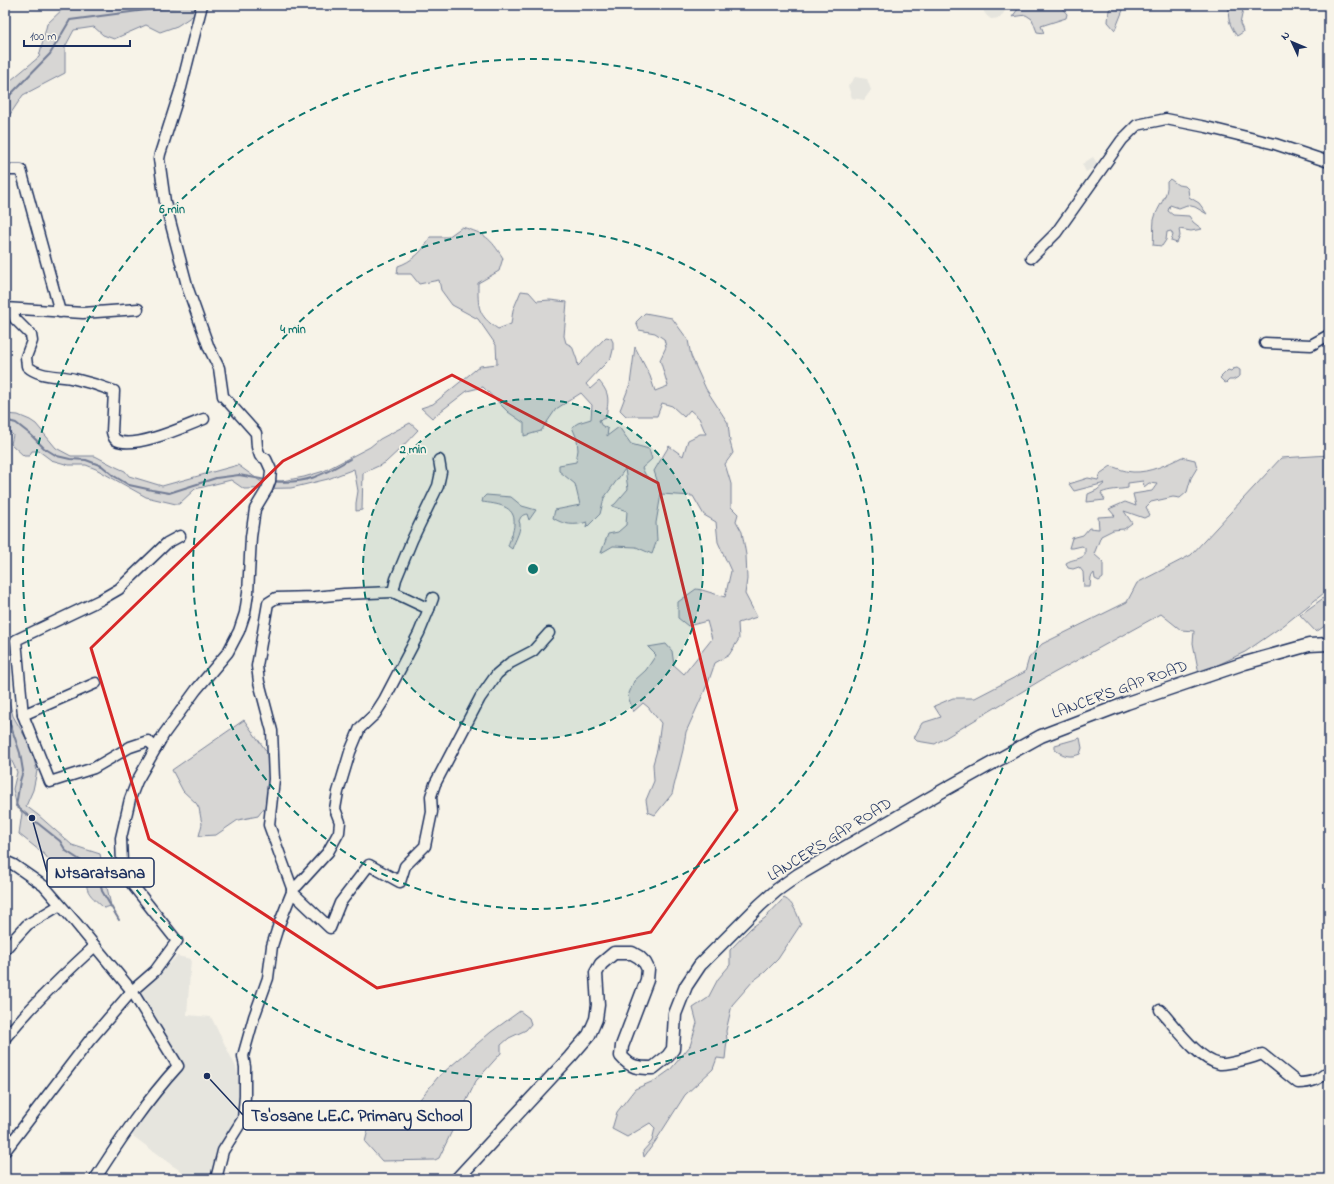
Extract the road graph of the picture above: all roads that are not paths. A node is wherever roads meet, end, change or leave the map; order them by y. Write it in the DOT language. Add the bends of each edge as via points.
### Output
graph roads {
  1 [pos="202,5"];
  2 [pos="1329,162"];
  3 [pos="5,170"];
  4 [pos="1031,258"];
  5 [pos="8,309"];
  6 [pos="138,309"];
  7 [pos="60,312"];
  8 [pos="1329,335"];
  9 [pos="1265,343"];
  10 [pos="204,419"];
  11 [pos="439,460"];
  12 [pos="180,536"];
  13 [pos="393,592"];
  14 [pos="433,598"];
  15 [pos="429,608"];
  16 [pos="549,633"];
  17 [pos="1329,644"];
  18 [pos="96,683"];
  19 [pos="22,715"];
  20 [pos="156,748"];
  21 [pos="5,861"];
  22 [pos="292,890"];
  23 [pos="60,905"];
  24 [pos="95,946"];
  25 [pos="5,949"];
  26 [pos="132,991"];
  27 [pos="1160,1010"];
  28 [pos="5,1038"];
  29 [pos="1329,1071"];
  30 [pos="5,1151"];
  31 [pos="95,1179"];
  32 [pos="216,1179"];
  33 [pos="457,1179"];
  1 -- 20 [label="street" via="181,88 159,159 165,202 188,289 209,348 219,368 223,396 256,433 260,456 266,460 271,470 267,489 255,509 248,593 239,631 228,652 196,690"];
  2 -- 4 [label="street" via="1275,144 1166,119 1137,125 1122,140 1056,233"];
  3 -- 7 [label="street" via="21,170"];
  5 -- 7 [label="street"];
  5 -- 10 [label="street" via="31,336 32,341 26,357 27,366 32,371 74,378 114,391 112,432 116,440 126,443 146,440"];
  6 -- 7 [label="street"];
  8 -- 9 [label="street" via="1311,345"];
  11 -- 13 [label="street" via="441,472 438,486 412,540"];
  12 -- 19 [label="street" via="167,543 118,589 16,640"];
  13 -- 15 [label="street"];
  13 -- 22 [label="street" via="276,598 268,603 257,666 272,731 274,778 269,825"];
  14 -- 15 [label="street"];
  15 -- 22 [label="street" via="419,633 384,700 375,714 360,728 350,752 335,809 340,822 339,832 328,852"];
  16 -- 22 [label="street" via="533,651 503,668 480,698 435,784 431,796 429,834 425,846 405,866 400,882 369,865 340,903 330,928"];
  17 -- 33 [label="main road, LANCER'S GAP ROAD" via="1309,644 1245,663 1127,703 1041,736 798,875 760,905 700,965 686,986 675,1014 673,1049 653,1068 635,1067 621,1056 622,1046 648,969 642,960 632,953 614,953 601,964 596,973 598,1004 596,1019 589,1035"];
  18 -- 19 [label="street"];
  19 -- 20 [label="street" via="50,782 94,768 130,747 148,741"];
  20 -- 26 [label="street" via="130,799 120,838 122,864 131,883 177,941 155,971"];
  21 -- 23 [label="street" via="44,886"];
  22 -- 32 [label="street" via="272,946 268,978 243,1056 243,1118 223,1151"];
  23 -- 24 [label="street"];
  23 -- 25 [label="street" via="27,925"];
  24 -- 26 [label="street"];
  24 -- 28 [label="street" via="56,981"];
  26 -- 30 [label="street" via="89,1041"];
  26 -- 31 [label="street" via="178,1066 158,1088 122,1137"];
  27 -- 29 [label="street" via="1186,1040 1207,1058 1220,1064 1262,1054 1298,1083 1310,1083"];
}
